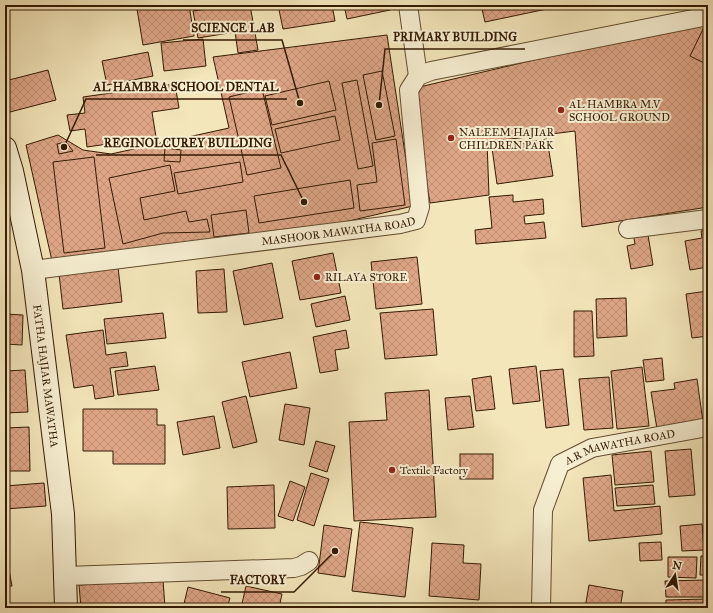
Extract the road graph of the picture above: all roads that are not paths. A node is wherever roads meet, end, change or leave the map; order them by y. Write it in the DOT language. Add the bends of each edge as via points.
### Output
graph roads {
  1 [pos="408,5"];
  2 [pos="708,16"];
  3 [pos="418,76"];
  4 [pos="5,148"];
  5 [pos="708,219"];
  6 [pos="628,229"];
  7 [pos="33,270"];
  8 [pos="708,427"];
  9 [pos="309,561"];
  10 [pos="66,576"];
  11 [pos="66,608"];
  12 [pos="541,608"];
  1 -- 3 [label="street"];
  2 -- 3 [label="street" via="438,69"];
  3 -- 7 [label="street, MASHOOR MAWATHA ROAD" via="409,90 420,207 416,220"];
  4 -- 7 [label="street, FATHA HAJIAR MAWATHA"];
  5 -- 6 [label="street"];
  7 -- 10 [label="street, FATHA HAJIAR MAWATHA" via="63,514"];
  8 -- 12 [label="street, A.R MAWATHA ROAD" via="592,448 560,464 543,510"];
  9 -- 10 [label="street" via="294,568"];
  10 -- 11 [label="street, FATHA HAJIAR MAWATHA"];
}
